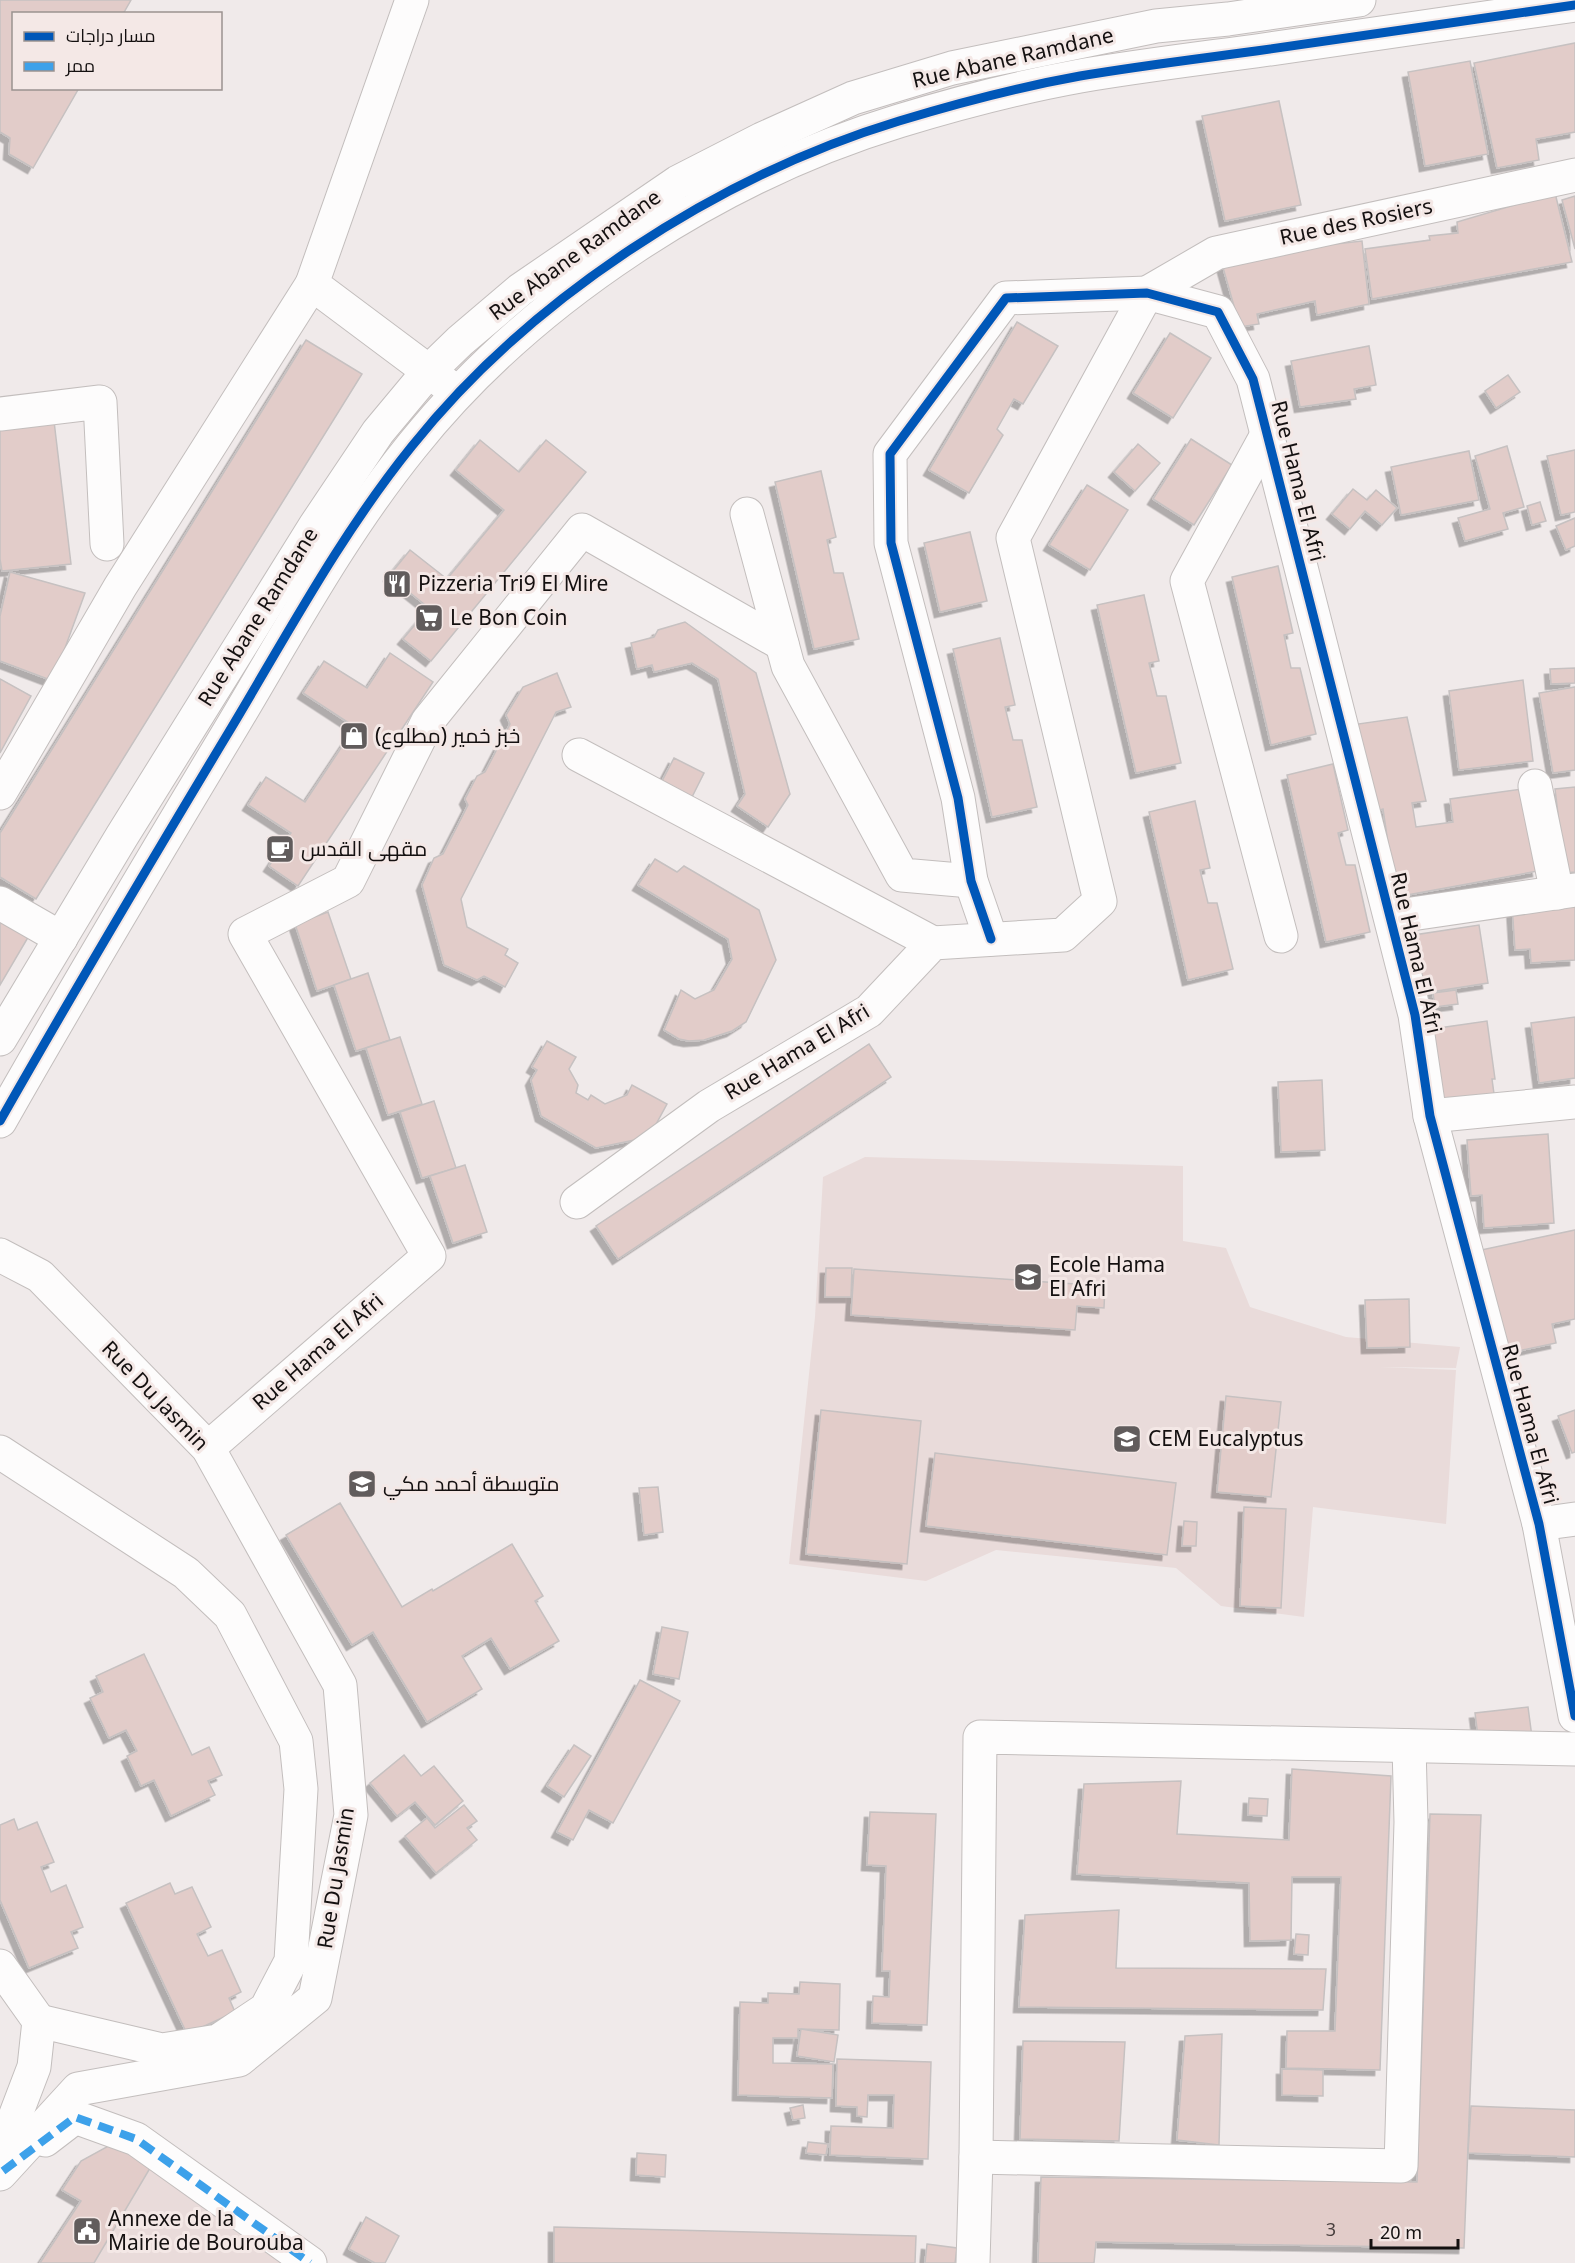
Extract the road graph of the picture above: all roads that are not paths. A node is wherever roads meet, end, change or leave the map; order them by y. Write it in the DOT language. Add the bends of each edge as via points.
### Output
graph roads {
  1 [pos="412,0"];
  2 [pos="1359,0"];
  3 [pos="1575,5"];
  4 [pos="1154,13"];
  5 [pos="1575,175"];
  6 [pos="312,284"];
  7 [pos="1147,293"];
  8 [pos="428,372"];
  9 [pos="459,392"];
  10 [pos="0,414"];
  11 [pos="1268,433"];
  12 [pos="747,514"];
  13 [pos="107,544"];
  14 [pos="782,644"];
  15 [pos="579,755"];
  16 [pos="1535,786"];
  17 [pos="0,793"];
  18 [pos="971,881"];
  19 [pos="1566,891"];
  20 [pos="0,903"];
  21 [pos="1391,917"];
  22 [pos="1281,936"];
  23 [pos="61,938"];
  24 [pos="991,939"];
  25 [pos="933,943"];
  26 [pos="0,1039"];
  27 [pos="1575,1102"];
  28 [pos="1430,1116"];
  29 [pos="0,1121"];
  30 [pos="576,1202"];
  31 [pos="0,1255"];
  32 [pos="208,1448"];
  33 [pos="0,1452"];
  34 [pos="1575,1519"];
  35 [pos="1539,1524"];
  36 [pos="1575,1716"];
  37 [pos="1409,1746"];
  38 [pos="1575,1749"];
  39 [pos="0,1966"];
  40 [pos="39,2021"];
  41 [pos="976,2157"];
  42 [pos="1,2167"];
  43 [pos="310,2263"];
  44 [pos="973,2263"];
  1 -- 6 [label="street"];
  2 -- 4 [label="street, Rue Abane Ramdane" via="1228,19"];
  3 -- 9 [label="street" via="1078,76 982,97 893,123 798,157 725,192 657,234 590,278 526,329"];
  4 -- 8 [label="street, Rue Abane Ramdane" via="853,98 762,139 678,182 520,290"];
  5 -- 7 [label="street, Rue des Rosiers" via="1216,253"];
  6 -- 8 [label="street"];
  6 -- 17 [label="street" via="120,587"];
  7 -- 11 [label="street, Rue Hama El Afri" via="1218,312 1253,380"];
  7 -- 18 [label="street" via="1006,298 890,454 891,543 958,798"];
  7 -- 24 [label="street" via="1012,538 1100,901 1064,935"];
  8 -- 9 [label="street"];
  8 -- 23 [label="street, Rue Abane Ramdane" via="378,432 315,526"];
  9 -- 29 [label="street" via="412,445 355,523 101,944"];
  10 -- 13 [label="street" via="100,402"];
  11 -- 21 [label="street, Rue Hama El Afri"];
  11 -- 22 [label="street" via="1187,581"];
  12 -- 14 [label="street"];
  14 -- 18 [label="street" via="788,666 902,875"];
  14 -- 32 [label="street, Rue Hama El Afri" via="582,530 428,721 348,881 245,934 429,1256"];
  15 -- 25 [label="street"];
  16 -- 19 [label="street"];
  18 -- 24 [label="street"];
  19 -- 21 [label="street"];
  20 -- 23 [label="street"];
  21 -- 28 [label="street, Rue Hama El Afri" via="1415,1015"];
  23 -- 26 [label="street, Rue Abane Ramdane"];
  24 -- 25 [label="street"];
  25 -- 30 [label="street, Rue Hama El Afri" via="869,1011 709,1106"];
  27 -- 28 [label="street"];
  28 -- 35 [label="street, Rue Hama El Afri"];
  31 -- 32 [label="street, Rue Du Jasmin" via="40,1276"];
  32 -- 42 [label="street, Rue Du Jasmin" via="340,1685 351,1815 315,1998 239,2060 78,2089"];
  33 -- 40 [label="street" via="186,1573 230,1614 296,1741 301,1790 291,1960 266,2009 218,2041 162,2050"];
  34 -- 35 [label="street"];
  35 -- 36 [label="street, Rue Hama El Afri"];
  37 -- 38 [label="street"];
  37 -- 41 [label="street" via="1411,1822 1401,2166"];
  37 -- 41 [label="street" via="980,1737"];
  39 -- 40 [label="street"];
  40 -- 42 [label="street" via="34,2067"];
  41 -- 44 [label="street"];
  42 -- 43 [label="street" via="75,2117 136,2139"];
}
